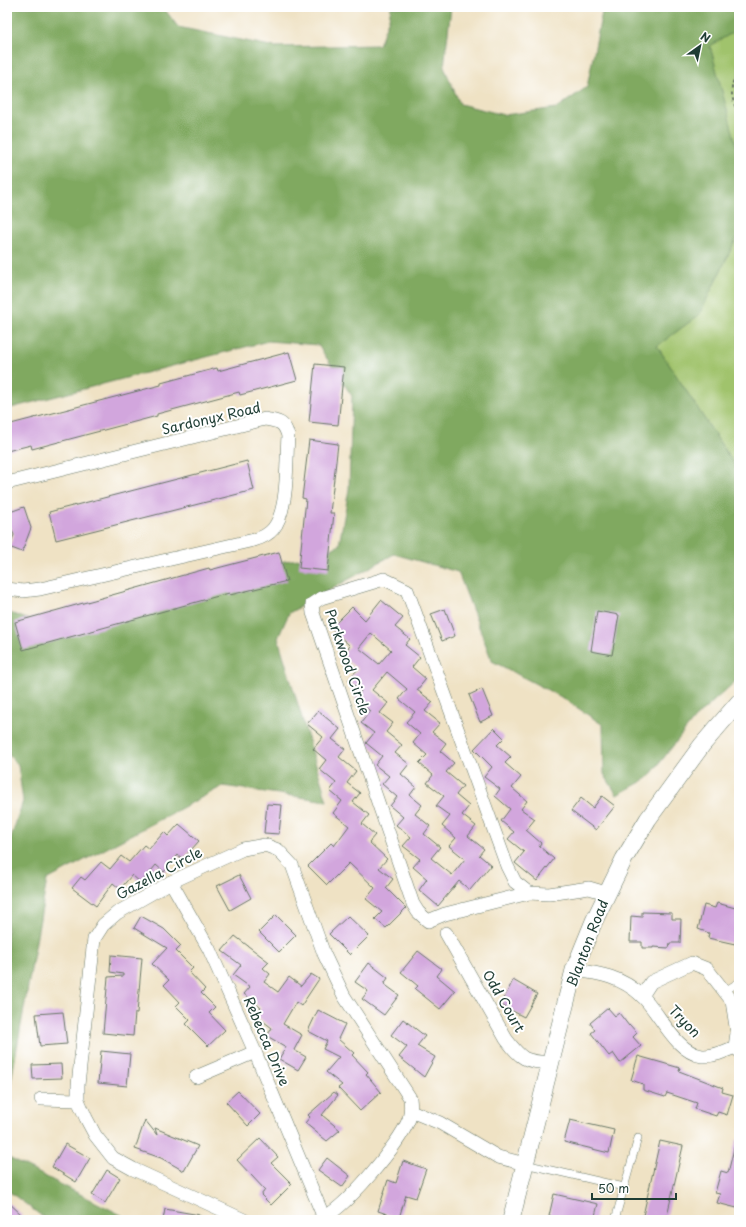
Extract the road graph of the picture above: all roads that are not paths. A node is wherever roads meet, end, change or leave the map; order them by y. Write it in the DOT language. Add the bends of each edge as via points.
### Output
graph roads {
  1 [pos="7,483"];
  2 [pos="7,589"];
  3 [pos="739,702"];
  4 [pos="171,882"];
  5 [pos="529,893"];
  6 [pos="606,893"];
  7 [pos="446,933"];
  8 [pos="574,970"];
  9 [pos="739,982"];
  10 [pos="725,991"];
  11 [pos="642,996"];
  12 [pos="737,1049"];
  13 [pos="255,1052"];
  14 [pos="550,1062"];
  15 [pos="196,1077"];
  16 [pos="41,1099"];
  17 [pos="78,1100"];
  18 [pos="411,1110"];
  19 [pos="638,1138"];
  20 [pos="525,1164"];
  21 [pos="624,1187"];
  22 [pos="321,1219"];
  23 [pos="244,1220"];
  24 [pos="511,1220"];
  25 [pos="614,1220"];
  1 -- 2 [label="street, Sardonyx Road" via="265,420 280,422 288,436 281,512 272,530 264,536 40,589"];
  3 -- 6 [label="street, Blanton Road" via="674,781 644,826"];
  4 -- 13 [label="street, Rebecca Drive" via="209,949"];
  4 -- 17 [label="street, Gazella Circle" via="117,913 103,925 94,939"];
  4 -- 18 [label="street, Gazella Circle" via="243,849 265,844 278,850 292,865 324,954 344,996 410,1098"];
  5 -- 5 [label="street, Parkwood Circle" via="515,882 507,866 407,590 384,579 321,598 312,604 413,904 418,912 428,921 445,914"];
  5 -- 6 [label="street, Parkwood Circle" via="549,894 589,888"];
  6 -- 8 [label="street, Blanton Road"];
  7 -- 14 [label="street, Odd Court" via="517,1054 529,1061"];
  8 -- 11 [label="street, Tryon" via="602,973 624,983"];
  8 -- 14 [label="street, Blanton Road"];
  9 -- 10 [label="lane"];
  10 -- 11 [label="street" via="707,969 692,963 652,982"];
  10 -- 12 [label="street" via="732,1001"];
  11 -- 12 [label="street, Tryon" via="687,1050 703,1056"];
  13 -- 15 [label="street"];
  13 -- 22 [label="street, Rebecca Drive"];
  14 -- 20 [label="street, Blanton Road"];
  16 -- 17 [label="street"];
  17 -- 23 [label="street" via="95,1136 113,1158"];
  18 -- 20 [label="street" via="440,1123 498,1157"];
  18 -- 22 [label="street" via="404,1128 361,1186"];
  19 -- 21 [label="lane"];
  20 -- 21 [label="lane"];
  20 -- 24 [label="street, Blanton Road"];
  21 -- 25 [label="lane"];
}
